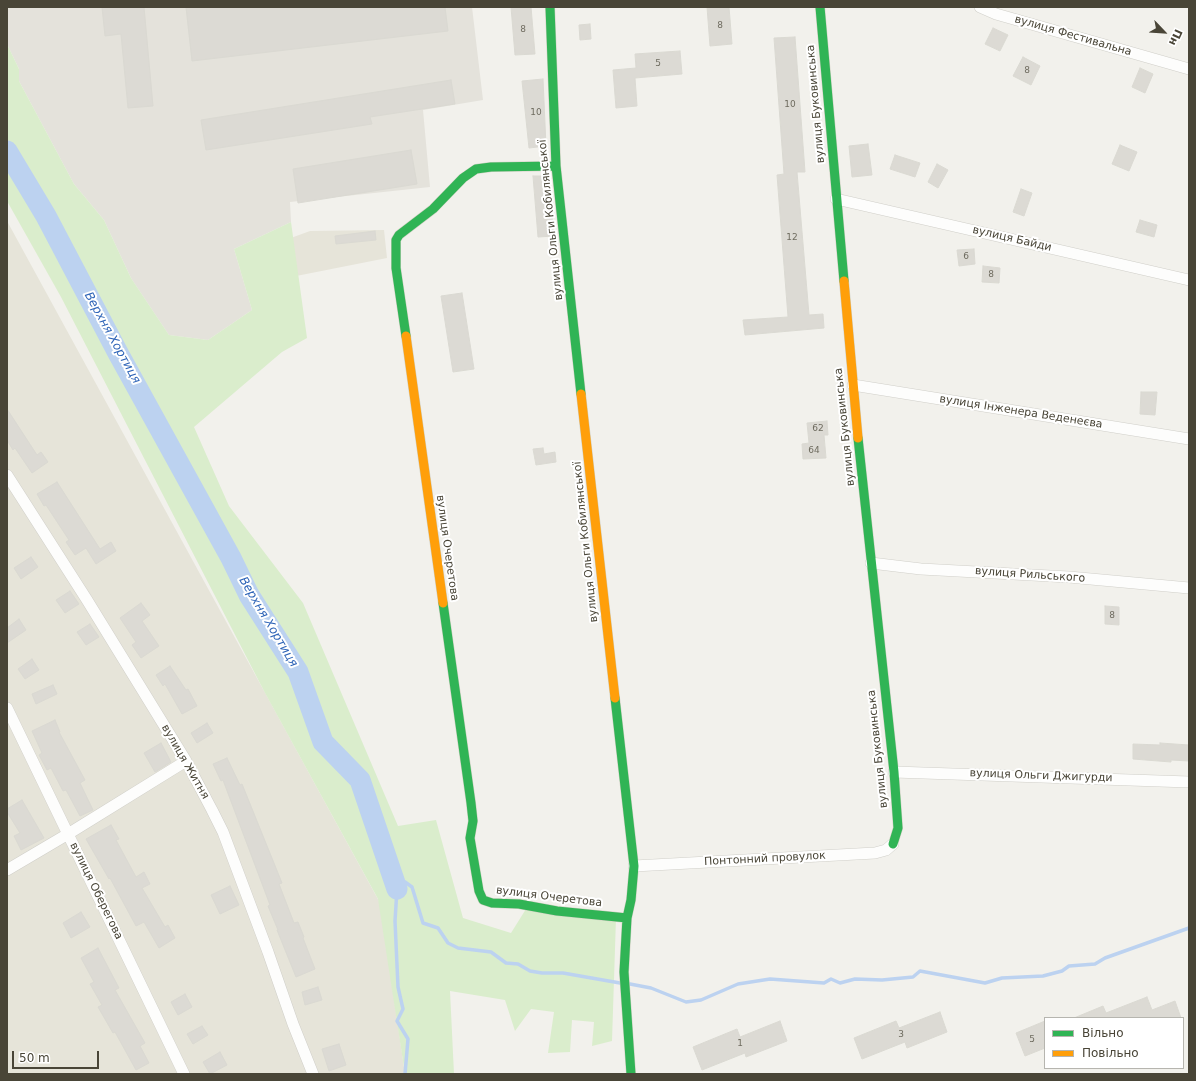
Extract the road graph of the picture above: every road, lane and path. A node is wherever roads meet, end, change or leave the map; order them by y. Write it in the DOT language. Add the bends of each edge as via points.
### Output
graph roads {
  1 [pos="550,7"];
  2 [pos="820,7"];
  3 [pos="980,7"];
  4 [pos="1189,69"];
  5 [pos="556,166"];
  6 [pos="836,199"];
  7 [pos="1189,280"];
  8 [pos="853,385"];
  9 [pos="1189,439"];
  10 [pos="7,475"];
  11 [pos="870,563"];
  12 [pos="1189,588"];
  13 [pos="7,708"];
  14 [pos="186,761"];
  15 [pos="894,772"];
  16 [pos="1189,782"];
  17 [pos="68,834"];
  18 [pos="893,844"];
  19 [pos="634,866"];
  20 [pos="7,870"];
  21 [pos="627,918"];
  22 [pos="184,1074"];
  23 [pos="313,1074"];
  24 [pos="631,1074"];
  1 -- 5 [label="street, вулиця Ольги Кобилянської"];
  2 -- 6 [label="street, вулиця Буковинська"];
  3 -- 4 [label="street, вулиця Фестивальна" via="996,14"];
  5 -- 19 [label="street, вулиця Ольги Кобилянської"];
  5 -- 21 [label="street, вулиця Очеретова" via="476,169 463,178 433,209 399,235 396,240 396,268 471,803 473,821 470,838 479,891 483,900 492,903"];
  6 -- 7 [label="street, вулиця Байди"];
  6 -- 8 [label="street, вулиця Буковинська"];
  8 -- 9 [label="street, вулиця Інженера Веденеєва"];
  8 -- 11 [label="street, вулиця Буковинська"];
  10 -- 14 [label="street, вулиця Житня"];
  11 -- 12 [label="street, вулиця Рильського" via="920,569 1069,577"];
  11 -- 15 [label="street, вулиця Буковинська"];
  13 -- 17 [label="street, вулиця Оберегова"];
  14 -- 17 [label="street"];
  14 -- 23 [label="street, вулиця Житня" via="223,832"];
  15 -- 16 [label="street, вулиця Ольги Джигурди"];
  15 -- 18 [label="street, вулиця Буковинська" via="898,828"];
  17 -- 20 [label="street"];
  17 -- 22 [label="street, вулиця Оберегова"];
  18 -- 19 [label="street, Понтонний провулок" via="886,850 875,853"];
  19 -- 21 [label="street, вулиця Ольги Кобилянської"];
  21 -- 24 [label="street, вулиця Ольги Кобилянської" via="624,972"];
}
